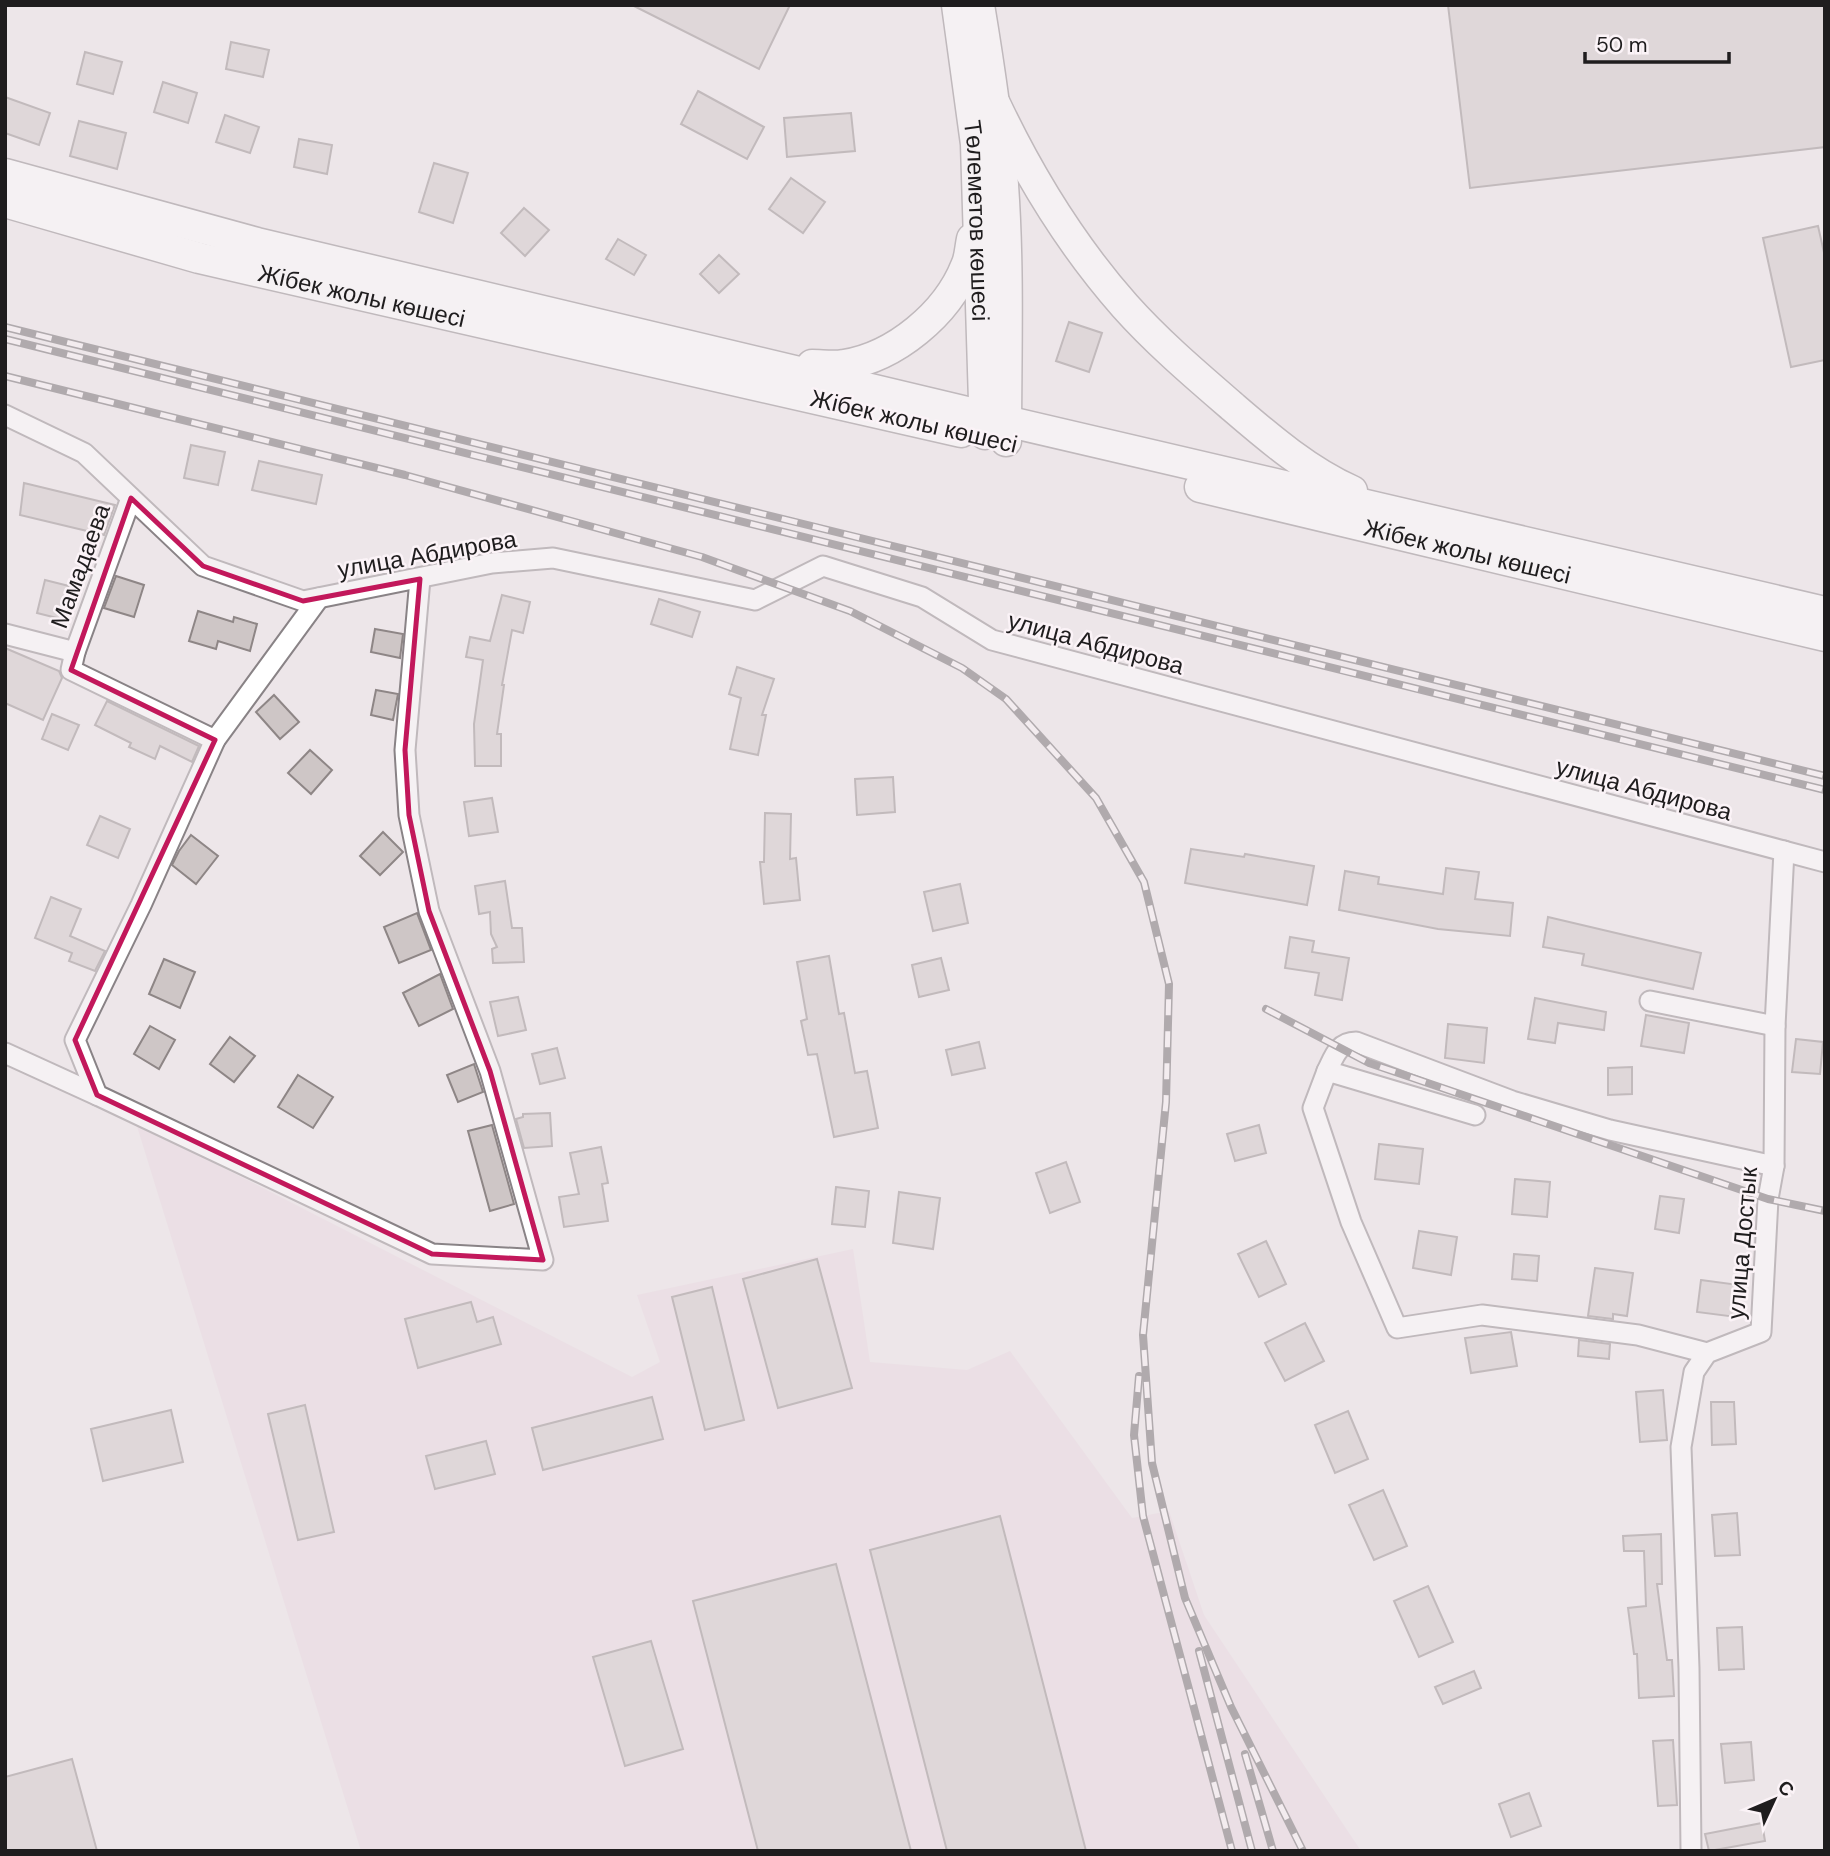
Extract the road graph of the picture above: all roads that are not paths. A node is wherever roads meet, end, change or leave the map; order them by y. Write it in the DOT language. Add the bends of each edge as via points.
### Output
graph roads {
  1 [pos="957,5"];
  2 [pos="979,5"];
  3 [pos="995,104"];
  4 [pos="5,174"];
  5 [pos="5,202"];
  6 [pos="979,203"];
  7 [pos="769,365"];
  8 [pos="6,418"];
  9 [pos="995,429"];
  10 [pos="131,498"];
  11 [pos="1406,514"];
  12 [pos="420,579"];
  13 [pos="319,598"];
  14 [pos="1825,612"];
  15 [pos="5,634"];
  16 [pos="1825,636"];
  17 [pos="75,652"];
  18 [pos="215,740"];
  19 [pos="1784,852"];
  20 [pos="1825,862"];
  21 [pos="1650,1001"];
  22 [pos="1775,1026"];
  23 [pos="5,1053"];
  24 [pos="1326,1071"];
  25 [pos="97,1095"];
  26 [pos="1475,1115"];
  27 [pos="1774,1166"];
  28 [pos="1707,1353"];
  29 [pos="1691,1851"];
  1 -- 6 [label="main road, Төлеметов көшесі" via="976,144"];
  2 -- 3 [label="main road, Төлеметов көшесі"];
  3 -- 9 [label="main road, Төлеметов көшесі" via="1007,323"];
  3 -- 11 [label="main road" via="1075,244 1135,316 1255,426 1329,481"];
  4 -- 7 [label="main road, Жібек жолы көшесі" via="257,243"];
  5 -- 9 [label="main road, Жібек жолы көшесі" via="200,258"];
  6 -- 7 [label="main road" via="967,265 948,298 921,326 884,353 844,365"];
  6 -- 9 [label="main road, Төлеметов көшесі"];
  7 -- 9 [label="main road"];
  8 -- 10 [label="street, улица Абдирова" via="84,453"];
  9 -- 11 [label="main road"];
  9 -- 16 [label="main road, Жібек жолы көшесі"];
  10 -- 13 [label="street, улица Абдирова" via="203,566 303,601"];
  10 -- 17 [label="street, Мамадаева"];
  11 -- 14 [label="main road, Жібек жолы көшесі"];
  12 -- 13 [label="street, улица Абдирова"];
  12 -- 19 [label="street, улица Абдирова" via="492,563 553,558 755,600 823,566 922,597 992,640"];
  12 -- 25 [label="street" via="405,750 409,815 429,911 490,1071 543,1261 432,1254"];
  13 -- 18 [label="street"];
  15 -- 17 [label="street, Мамадаева"];
  17 -- 18 [label="street, Мамадаева" via="71,670"];
  18 -- 25 [label="street" via="75,1040"];
  19 -- 20 [label="street, улица Абдирова"];
  19 -- 22 [label="street, улица Достык"];
  21 -- 22 [label="street"];
  22 -- 27 [label="street, улица Достык"];
  23 -- 25 [label="street"];
  24 -- 26 [label="street"];
  24 -- 27 [label="street" via="1339,1047 1356,1042 1561,1116"];
  24 -- 28 [label="street" via="1312,1108 1351,1222 1397,1328 1482,1315 1638,1335"];
  27 -- 28 [label="street, улица Достык" via="1761,1332"];
  28 -- 29 [label="street" via="1694,1372 1681,1447"];
}
